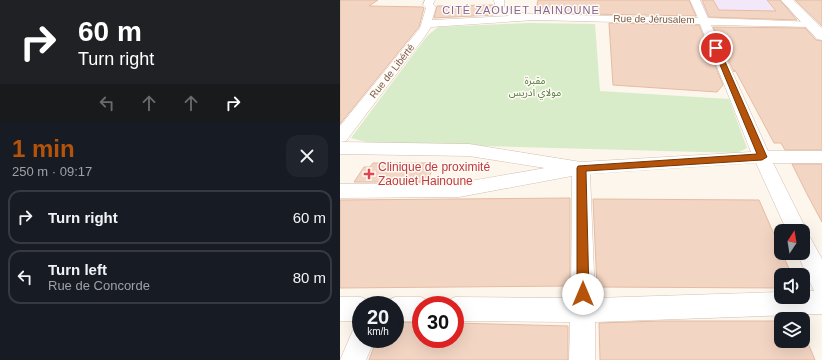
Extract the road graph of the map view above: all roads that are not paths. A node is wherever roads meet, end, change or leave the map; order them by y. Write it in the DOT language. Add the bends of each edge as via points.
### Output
graph roads {
  1 [pos="430,0"];
  2 [pos="499,0"];
  3 [pos="695,0"];
  4 [pos="787,0"];
  5 [pos="795,0"];
  6 [pos="534,17"];
  7 [pos="704,20"];
  8 [pos="426,24"];
  9 [pos="819,27"];
  10 [pos="340,137"];
  11 [pos="340,148"];
  12 [pos="762,157"];
  13 [pos="822,158"];
  14 [pos="581,168"];
  15 [pos="340,191"];
  16 [pos="794,224"];
  17 [pos="810,258"];
  18 [pos="822,283"];
  19 [pos="822,302"];
  20 [pos="340,309"];
  21 [pos="352,309"];
  22 [pos="464,309"];
  23 [pos="583,310"];
  24 [pos="358,348"];
  25 [pos="353,360"];
  26 [pos="582,360"];
  1 -- 8 [label="street, Rue de Libérté" via="428,5 431,7"];
  2 -- 6 [label="street" via="500,8 506,12"];
  3 -- 7 [label="street"];
  4 -- 9 [label="street"];
  5 -- 9 [label="street"];
  6 -- 7 [label="street, Rue de Jérusalem"];
  6 -- 8 [label="street, Rue de Jérusalem"];
  7 -- 9 [label="street, Rue de Jérusalem"];
  7 -- 12 [label="street"];
  8 -- 10 [label="street, Rue de Libérté" via="419,37"];
  11 -- 14 [label="street" via="469,150"];
  12 -- 13 [label="street"];
  12 -- 14 [label="street"];
  12 -- 16 [label="street"];
  14 -- 15 [label="street" via="459,190"];
  14 -- 23 [label="street"];
  17 -- 18 [label="street"];
  19 -- 23 [label="street"];
  20 -- 21 [label="street"];
  22 -- 23 [label="street"];
  23 -- 26 [label="street"];
  24 -- 25 [label="street"];
}
